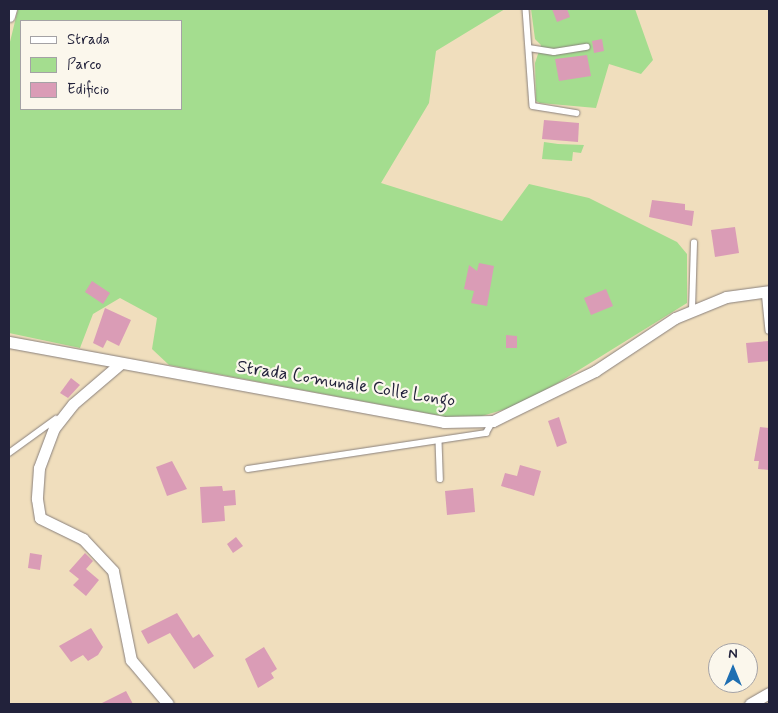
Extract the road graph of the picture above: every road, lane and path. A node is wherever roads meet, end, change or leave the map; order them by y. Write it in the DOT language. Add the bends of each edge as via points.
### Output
graph roads {
  1 [pos="11,9"];
  2 [pos="526,9"];
  3 [pos="9,16"];
  4 [pos="587,47"];
  5 [pos="529,48"];
  6 [pos="576,113"];
  7 [pos="694,243"];
  8 [pos="767,291"];
  9 [pos="692,310"];
  10 [pos="769,331"];
  11 [pos="9,342"];
  12 [pos="120,363"];
  13 [pos="63,417"];
  14 [pos="494,421"];
  15 [pos="439,441"];
  16 [pos="9,453"];
  17 [pos="248,469"];
  18 [pos="440,479"];
  19 [pos="769,693"];
  20 [pos="168,704"];
  21 [pos="750,704"];
  1 -- 3 [label="street"];
  2 -- 5 [label="lane"];
  4 -- 5 [label="lane" via="554,52"];
  5 -- 6 [label="lane" via="533,106"];
  7 -- 9 [label="lane"];
  8 -- 9 [label="street, Strada Comunale Colle Longo" via="726,297"];
  8 -- 10 [label="lane"];
  9 -- 14 [label="street, Strada Comunale Colle Longo" via="595,371"];
  11 -- 12 [label="street, Strada Comunale Colle Longo"];
  12 -- 13 [label="street"];
  12 -- 14 [label="street, Strada Comunale Colle Longo" via="444,422"];
  13 -- 16 [label="lane"];
  13 -- 20 [label="street" via="39,468 40,518 83,539 113,570 131,660"];
  14 -- 15 [label="lane" via="486,433"];
  15 -- 17 [label="lane"];
  15 -- 18 [label="lane"];
  19 -- 21 [label="street"];
}
